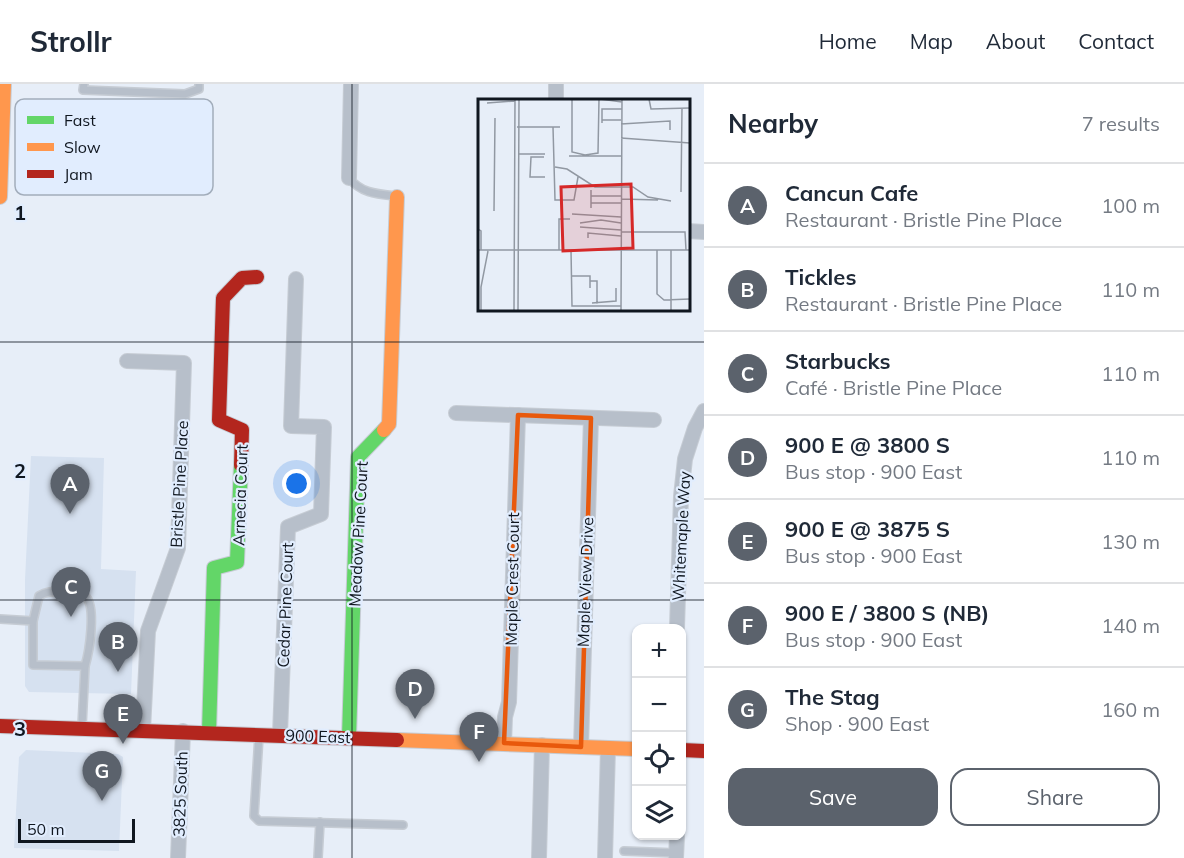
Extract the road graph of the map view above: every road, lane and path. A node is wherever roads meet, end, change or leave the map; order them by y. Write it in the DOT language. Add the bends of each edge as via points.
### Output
graph roads {
  1 [pos="4,84"];
  2 [pos="84,84"];
  3 [pos="199,84"];
  4 [pos="351,84"];
  5 [pos="1,168"];
  6 [pos="349,178"];
  7 [pos="0,197"];
  8 [pos="397,197"];
  9 [pos="689,231"];
  10 [pos="704,232"];
  11 [pos="257,277"];
  12 [pos="296,279"];
  13 [pos="128,361"];
  14 [pos="704,411"];
  15 [pos="456,414"];
  16 [pos="518,415"];
  17 [pos="591,418"];
  18 [pos="654,420"];
  19 [pos="0,619"];
  20 [pos="33,621"];
  21 [pos="677,624"];
  22 [pos="85,666"];
  23 [pos="0,726"];
  24 [pos="82,728"];
  25 [pos="143,730"];
  26 [pos="183,731"];
  27 [pos="208,732"];
  28 [pos="259,734"];
  29 [pos="280,734"];
  30 [pos="349,737"];
  31 [pos="504,743"];
  32 [pos="542,745"];
  33 [pos="581,747"];
  34 [pos="608,748"];
  35 [pos="632,749"];
  36 [pos="686,750"];
  37 [pos="704,751"];
  38 [pos="320,822"];
  39 [pos="404,825"];
  40 [pos="677,840"];
  41 [pos="624,851"];
  42 [pos="676,855"];
  43 [pos="178,858"];
  44 [pos="318,858"];
  45 [pos="538,858"];
  46 [pos="605,858"];
  1 -- 5 [label="street"];
  2 -- 3 [label="lane" via="83,90 185,94 199,89"];
  4 -- 6 [label="street"];
  5 -- 7 [label="street"];
  6 -- 8 [label="lane" via="356,187 371,193"];
  8 -- 30 [label="street, Meadow Pine Court" via="389,424 358,457"];
  9 -- 10 [label="street"];
  11 -- 27 [label="street, Arnecia Court" via="242,278 223,298 219,420 242,430 237,562 214,568"];
  12 -- 29 [label="street, Cedar Pine Court" via="291,426 324,427 321,514 288,527"];
  13 -- 25 [label="street, Bristle Pine Place" via="184,363 178,548 148,631"];
  14 -- 21 [label="street, Whitemaple Way" via="685,459"];
  15 -- 16 [label="street"];
  16 -- 17 [label="street"];
  16 -- 31 [label="street, Maple Crest Court"];
  17 -- 18 [label="street"];
  17 -- 33 [label="street, Maple View Drive"];
  19 -- 20 [label="lane"];
  20 -- 22 [label="lane" via="33,665"];
  20 -- 22 [label="lane" via="39,596 46,591 86,596 91,604"];
  22 -- 24 [label="lane"];
  23 -- 24 [label="street, 900 East"];
  24 -- 25 [label="street, 900 East"];
  25 -- 26 [label="street, 900 East"];
  26 -- 27 [label="street, 900 East"];
  26 -- 43 [label="street, 3825 South"];
  27 -- 28 [label="street, 900 East"];
  28 -- 29 [label="street, 900 East"];
  28 -- 38 [label="lane" via="254,816 259,821"];
  29 -- 30 [label="street, 900 East"];
  30 -- 31 [label="street, 900 East"];
  31 -- 32 [label="street, 900 East"];
  32 -- 33 [label="street, 900 East"];
  32 -- 45 [label="street"];
  33 -- 34 [label="street, 900 East"];
  34 -- 35 [label="street, 900 East"];
  34 -- 46 [label="street"];
  36 -- 37 [label="street"];
  38 -- 39 [label="lane"];
  38 -- 44 [label="lane"];
  40 -- 42 [label="street"];
  41 -- 42 [label="lane"];
}
